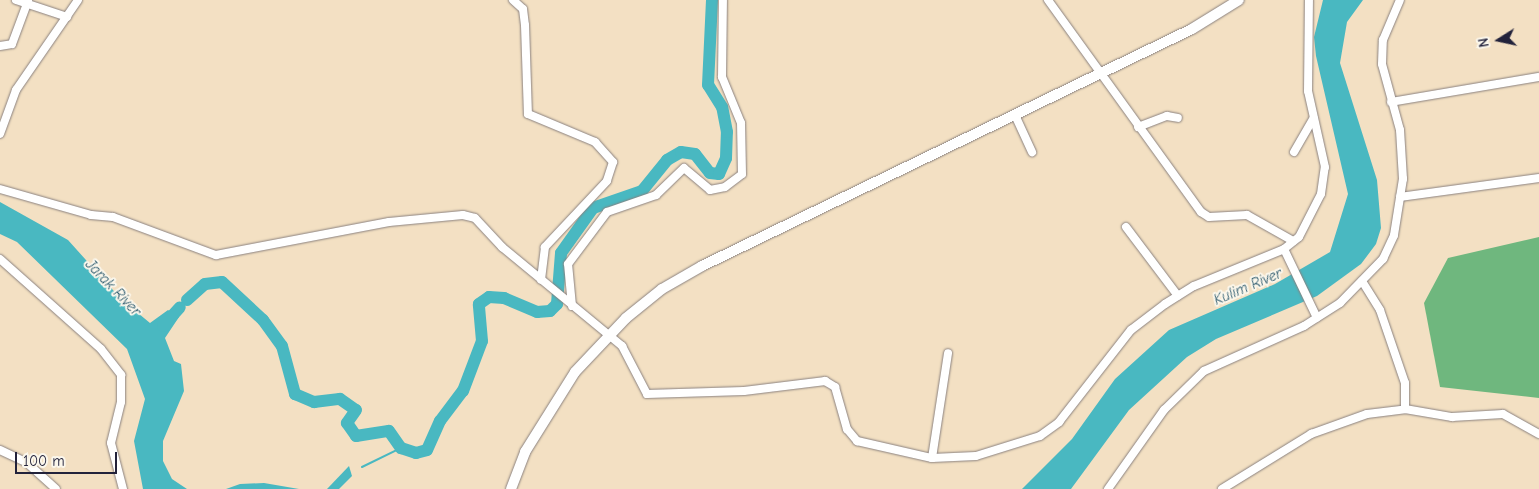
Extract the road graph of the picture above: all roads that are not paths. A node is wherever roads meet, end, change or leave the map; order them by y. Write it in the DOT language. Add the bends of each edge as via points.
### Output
graph roads {
  1 [pos="16,0"];
  2 [pos="78,0"];
  3 [pos="513,0"];
  4 [pos="723,0"];
  5 [pos="1048,0"];
  6 [pos="1240,0"];
  7 [pos="1309,0"];
  8 [pos="1400,0"];
  9 [pos="28,2"];
  10 [pos="67,16"];
  11 [pos="0,46"];
  12 [pos="1099,76"];
  13 [pos="1539,77"];
  14 [pos="1391,102"];
  15 [pos="1015,115"];
  16 [pos="1178,118"];
  17 [pos="1314,118"];
  18 [pos="1138,127"];
  19 [pos="0,134"];
  20 [pos="1032,152"];
  21 [pos="1294,152"];
  22 [pos="1539,178"];
  23 [pos="0,188"];
  24 [pos="1400,197"];
  25 [pos="1126,227"];
  26 [pos="1293,241"];
  27 [pos="1284,249"];
  28 [pos="0,260"];
  29 [pos="1362,281"];
  30 [pos="544,283"];
  31 [pos="1178,296"];
  32 [pos="569,304"];
  33 [pos="1317,318"];
  34 [pos="609,334"];
  35 [pos="948,353"];
  36 [pos="1405,409"];
  37 [pos="1539,434"];
  38 [pos="0,450"];
  39 [pos="932,458"];
  40 [pos="1236,480"];
  41 [pos="56,489"];
  42 [pos="123,489"];
  43 [pos="511,489"];
  44 [pos="1108,489"];
  45 [pos="1222,489"];
  46 [pos="1238,489"];
  1 -- 9 [label="street"];
  2 -- 10 [label="street"];
  3 -- 30 [label="street" via="523,8 526,25 528,114 595,142 614,162 608,182 545,247"];
  4 -- 32 [label="street" via="722,77 742,123 742,174 725,187 710,190 684,168 656,196 607,212 568,264"];
  5 -- 12 [label="street"];
  6 -- 12 [label="street"];
  7 -- 17 [label="street" via="1305,54"];
  8 -- 14 [label="street" via="1383,40 1382,64"];
  9 -- 10 [label="street"];
  9 -- 11 [label="street" via="12,44"];
  10 -- 19 [label="street" via="16,90"];
  12 -- 15 [label="street"];
  12 -- 18 [label="street"];
  13 -- 14 [label="street"];
  14 -- 24 [label="street" via="1403,155"];
  15 -- 20 [label="street"];
  15 -- 34 [label="street" via="702,266 662,289"];
  16 -- 18 [label="street" via="1167,116"];
  17 -- 21 [label="street"];
  17 -- 26 [label="street" via="1325,167 1321,194"];
  18 -- 26 [label="street" via="1201,212 1209,217 1247,215"];
  22 -- 24 [label="street"];
  23 -- 30 [label="street" via="77,212 113,217 216,256 389,222 464,215 475,218"];
  24 -- 29 [label="street" via="1394,235 1383,259"];
  25 -- 31 [label="street"];
  26 -- 27 [label="street"];
  27 -- 31 [label="street"];
  27 -- 33 [label="street"];
  28 -- 42 [label="street" via="101,349 121,375 122,396 111,443"];
  29 -- 33 [label="street"];
  29 -- 36 [label="street" via="1380,310 1405,383"];
  30 -- 32 [label="street"];
  31 -- 39 [label="street" via="1131,330 1059,422 1040,436 976,456"];
  32 -- 34 [label="street"];
  33 -- 44 [label="street" via="1204,371 1164,410"];
  34 -- 39 [label="street" via="622,346 647,394 832,382 847,429 858,441"];
  34 -- 43 [label="street" via="574,372 547,414"];
  35 -- 39 [label="street"];
  36 -- 37 [label="street" via="1452,417 1503,414"];
  36 -- 40 [label="street" via="1367,414 1310,434"];
  38 -- 41 [label="street" via="26,462"];
  40 -- 45 [label="street"];
  40 -- 46 [label="street"];
}
